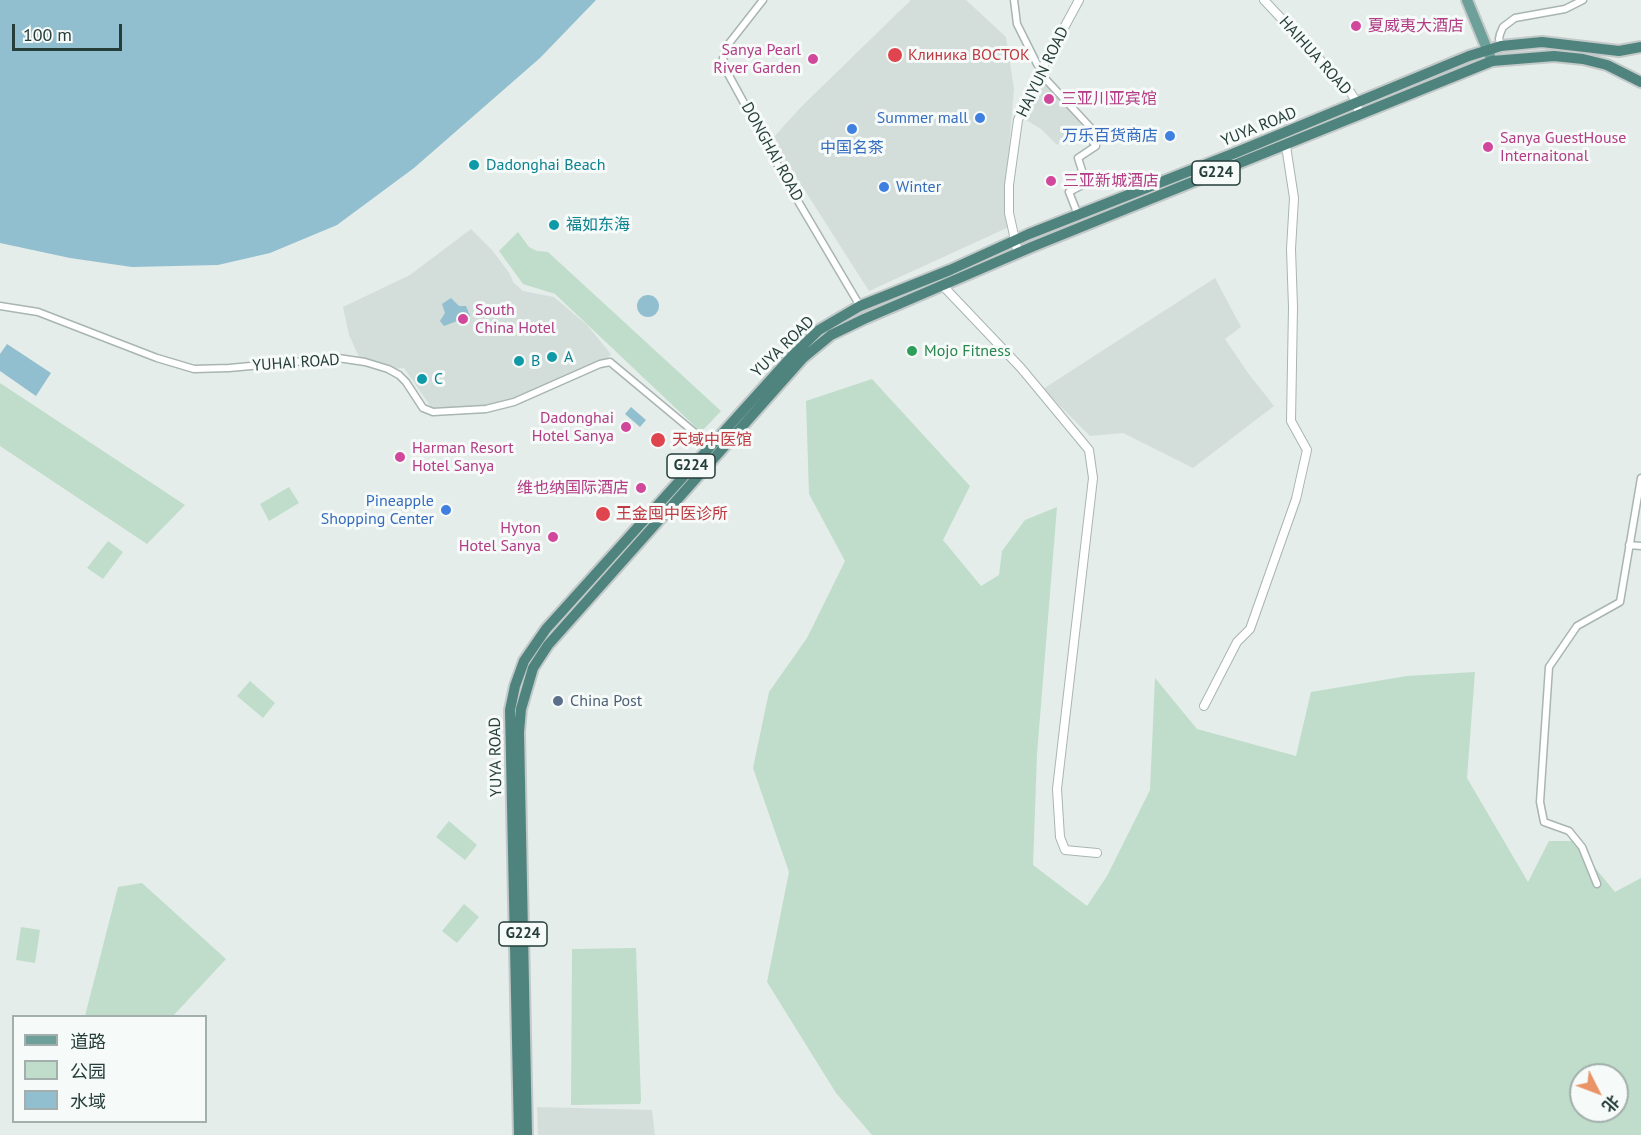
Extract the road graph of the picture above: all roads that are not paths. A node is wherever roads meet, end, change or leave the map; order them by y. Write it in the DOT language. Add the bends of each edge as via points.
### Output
graph roads {
  1 [pos="763,0"];
  2 [pos="1014,0"];
  3 [pos="1079,0"];
  4 [pos="1264,0"];
  5 [pos="1467,0"];
  6 [pos="1583,0"];
  7 [pos="1502,46"];
  8 [pos="1641,47"];
  9 [pos="1491,56"];
  10 [pos="1041,71"];
  11 [pos="1641,82"];
  12 [pos="1357,103"];
  13 [pos="1359,115"];
  14 [pos="1286,146"];
  15 [pos="1078,215"];
  16 [pos="1015,241"];
  17 [pos="1018,253"];
  18 [pos="943,286"];
  19 [pos="0,306"];
  20 [pos="860,306"];
  21 [pos="710,445"];
  22 [pos="719,453"];
  23 [pos="1641,478"];
  24 [pos="1629,545"];
  25 [pos="1641,546"];
  26 [pos="1204,706"];
  27 [pos="1097,853"];
  28 [pos="1597,884"];
  29 [pos="519,1135"];
  30 [pos="527,1135"];
  1 -- 20 [label="street, DONGHAI ROAD" via="727,46 723,58 726,70"];
  2 -- 10 [label="street" via="1017,24"];
  3 -- 10 [label="street, HAIYUN ROAD"];
  4 -- 12 [label="street, HAIHUA ROAD"];
  5 -- 9 [label="main road"];
  6 -- 7 [label="street" via="1565,9 1515,18 1503,27 1498,39"];
  7 -- 8 [label="highway, YUYA ROAD / G224" via="1542,42 1619,51"];
  7 -- 9 [label="highway, YUYA ROAD / G224"];
  9 -- 11 [label="highway, YUYA ROAD / G224" via="1583,59 1607,65"];
  9 -- 12 [label="highway, YUYA ROAD / G224" via="1469,56"];
  9 -- 13 [label="highway, YUYA ROAD / G224"];
  10 -- 15 [label="street" via="1090,128 1085,132 1096,146 1078,158 1086,183 1069,192"];
  10 -- 16 [label="street, HAIYUN ROAD" via="1018,120 1013,145 1009,213"];
  12 -- 13 [label="street, HAIHUA ROAD"];
  12 -- 15 [label="highway, YUYA ROAD / G224"];
  13 -- 14 [label="highway, YUYA ROAD / G224"];
  14 -- 17 [label="highway, YUYA ROAD / G224"];
  14 -- 26 [label="street" via="1294,198 1291,421 1307,450 1296,499 1250,629 1237,642"];
  15 -- 16 [label="highway, YUYA ROAD / G224"];
  16 -- 17 [label="street, HAIYUN ROAD"];
  16 -- 20 [label="highway, YUYA ROAD / G224"];
  17 -- 18 [label="highway, YUYA ROAD / G224"];
  18 -- 22 [label="highway, YUYA ROAD / G224" via="831,335 803,358"];
  18 -- 27 [label="street" via="1021,368 1089,450 1093,478 1057,789 1060,837 1065,850"];
  19 -- 21 [label="street, YUHAI ROAD" via="38,312 194,369 338,358 365,362 399,375 423,408 433,412 486,409 514,402 610,362"];
  20 -- 21 [label="highway, YUYA ROAD / G224" via="819,330"];
  21 -- 22 [label="street, YUHAI ROAD"];
  21 -- 29 [label="highway, YUYA ROAD / G224" via="546,629 524,661 515,686 510,722"];
  22 -- 30 [label="highway, YUYA ROAD / G224" via="548,645 526,688 519,732"];
  23 -- 24 [label="street"];
  24 -- 25 [label="street"];
  24 -- 28 [label="street" via="1620,602 1577,626 1549,667 1540,802 1544,822 1569,831 1582,847"];
}
